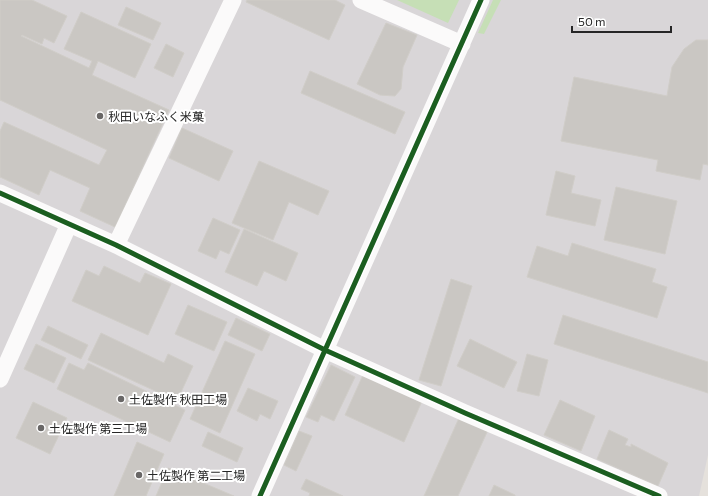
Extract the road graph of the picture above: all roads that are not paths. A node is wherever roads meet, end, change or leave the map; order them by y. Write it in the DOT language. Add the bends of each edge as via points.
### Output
graph roads {
  1 [pos="233,0"];
  2 [pos="361,0"];
  3 [pos="481,0"];
  4 [pos="462,44"];
  5 [pos="0,193"];
  6 [pos="69,224"];
  7 [pos="116,245"];
  8 [pos="325,350"];
  9 [pos="0,379"];
  10 [pos="260,496"];
  11 [pos="659,496"];
  1 -- 7 [label="street"];
  2 -- 4 [label="street"];
  3 -- 4 [label="street"];
  4 -- 8 [label="street"];
  5 -- 6 [label="street"];
  6 -- 7 [label="street"];
  6 -- 9 [label="street"];
  7 -- 8 [label="street"];
  8 -- 10 [label="street"];
  8 -- 11 [label="street"];
}
